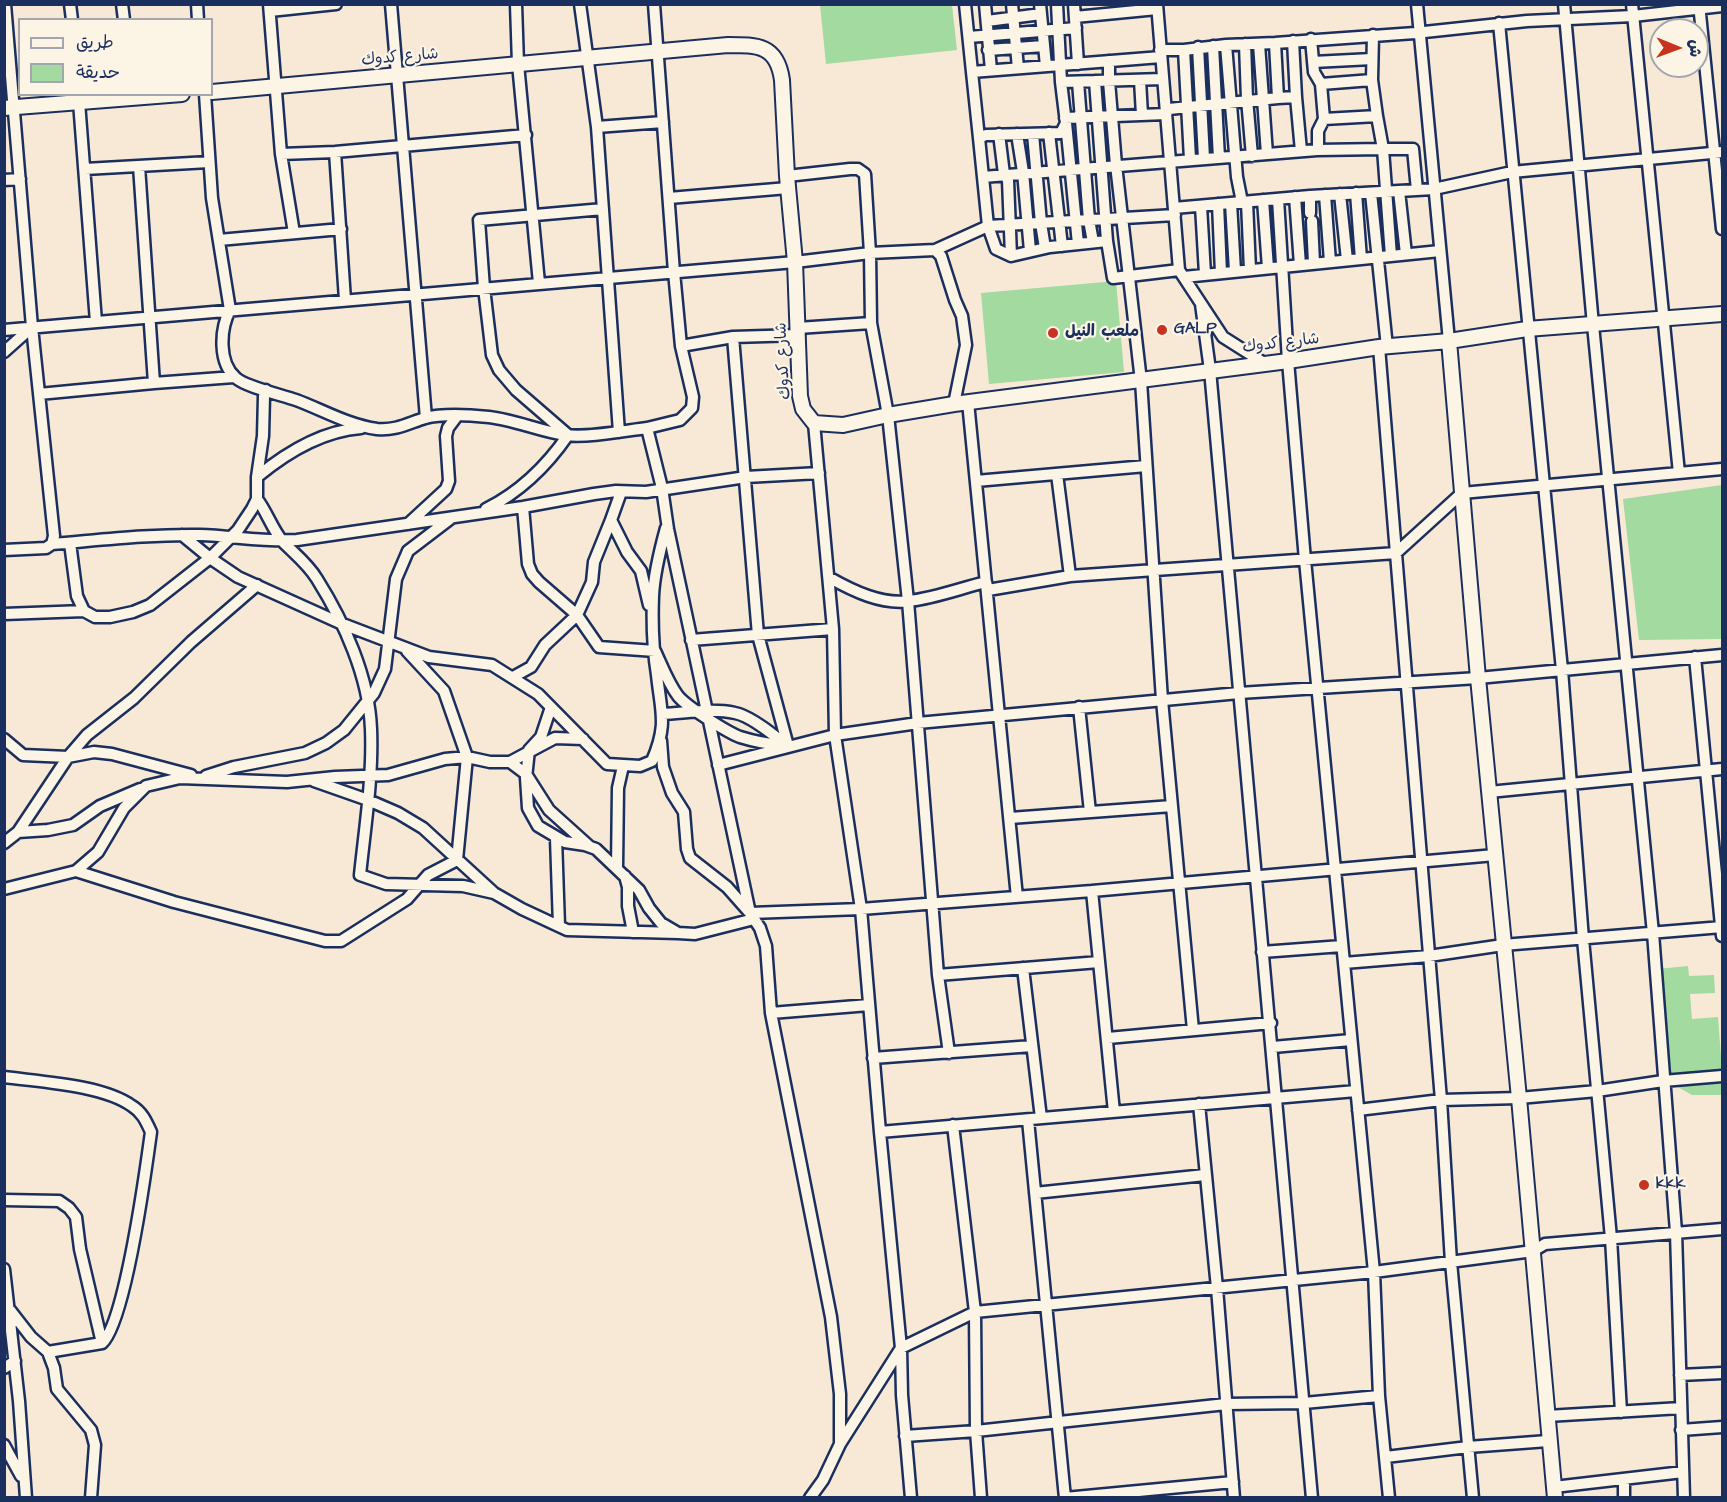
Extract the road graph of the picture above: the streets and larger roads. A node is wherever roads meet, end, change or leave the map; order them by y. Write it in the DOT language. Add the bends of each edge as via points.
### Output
graph roads {
  1 [pos="5,4"];
  2 [pos="336,4"];
  3 [pos="392,4"];
  4 [pos="516,4"];
  5 [pos="580,4"];
  6 [pos="654,4"];
  7 [pos="1012,4"];
  8 [pos="1057,4"];
  9 [pos="1074,4"];
  10 [pos="1417,4"];
  11 [pos="1564,4"];
  12 [pos="320,5"];
  13 [pos="965,5"];
  14 [pos="986,5"];
  15 [pos="1722,6"];
  16 [pos="1157,7"];
  17 [pos="1699,7"];
  18 [pos="269,8"];
  19 [pos="1041,9"];
  20 [pos="1632,10"];
  21 [pos="1013,17"];
  22 [pos="1565,18"];
  23 [pos="987,21"];
  24 [pos="1075,22"];
  25 [pos="1499,23"];
  26 [pos="1059,29"];
  27 [pos="1043,31"];
  28 [pos="18,32"];
  29 [pos="8,33"];
  30 [pos="1015,33"];
  31 [pos="1419,33"];
  32 [pos="988,35"];
  33 [pos="1373,35"];
  34 [pos="969,37"];
  35 [pos="1311,39"];
  36 [pos="1293,41"];
  37 [pos="1275,43"];
  38 [pos="1245,44"];
  39 [pos="1259,44"];
  40 [pos="1226,45"];
  41 [pos="1044,46"];
  42 [pos="1213,46"];
  43 [pos="1198,47"];
  44 [pos="1016,49"];
  45 [pos="988,50"];
  46 [pos="1184,50"];
  47 [pos="657,51"];
  48 [pos="1161,53"];
  49 [pos="586,57"];
  50 [pos="1372,59"];
  51 [pos="1109,61"];
  52 [pos="1313,62"];
  53 [pos="1078,63"];
  54 [pos="518,64"];
  55 [pos="1061,65"];
  56 [pos="1046,66"];
  57 [pos="1018,68"];
  58 [pos="991,70"];
  59 [pos="972,72"];
  60 [pos="398,75"];
  61 [pos="1163,79"];
  62 [pos="1140,80"];
  63 [pos="1372,80"];
  64 [pos="1095,81"];
  65 [pos="1109,81"];
  66 [pos="1061,82"];
  67 [pos="1078,82"];
  68 [pos="1322,84"];
  69 [pos="275,86"];
  70 [pos="213,92"];
  71 [pos="131,96"];
  72 [pos="205,96"];
  73 [pos="1296,97"];
  74 [pos="1278,98"];
  75 [pos="1263,99"];
  76 [pos="1247,101"];
  77 [pos="79,102"];
  78 [pos="1231,102"];
  79 [pos="1216,104"];
  80 [pos="1201,105"];
  81 [pos="9,107"];
  82 [pos="1187,107"];
  83 [pos="1166,114"];
  84 [pos="1142,115"];
  85 [pos="1377,116"];
  86 [pos="1097,117"];
  87 [pos="1111,117"];
  88 [pos="1080,118"];
  89 [pos="1324,119"];
  90 [pos="1065,121"];
  91 [pos="663,122"];
  92 [pos="597,127"];
  93 [pos="1049,133"];
  94 [pos="1017,134"];
  95 [pos="1033,134"];
  96 [pos="526,135"];
  97 [pos="999,135"];
  98 [pos="979,138"];
  99 [pos="404,145"];
  100 [pos="1383,149"];
  101 [pos="1318,150"];
  102 [pos="1301,151"];
  103 [pos="335,152"];
  104 [pos="1719,153"];
  105 [pos="282,154"];
  106 [pos="1267,154"];
  107 [pos="1252,156"];
  108 [pos="1235,157"];
  109 [pos="1219,158"];
  110 [pos="1190,159"];
  111 [pos="1204,159"];
  112 [pos="1648,159"];
  113 [pos="1170,160"];
  114 [pos="209,162"];
  115 [pos="1116,165"];
  116 [pos="1579,165"];
  117 [pos="139,166"];
  118 [pos="1101,166"];
  119 [pos="1085,168"];
  120 [pos="85,169"];
  121 [pos="1070,169"];
  122 [pos="1052,171"];
  123 [pos="1023,172"];
  124 [pos="1036,172"];
  125 [pos="1512,172"];
  126 [pos="1004,174"];
  127 [pos="983,177"];
  128 [pos="20,179"];
  129 [pos="4,180"];
  130 [pos="787,182"];
  131 [pos="1434,189"];
  132 [pos="1418,190"];
  133 [pos="1399,191"];
  134 [pos="1385,192"];
  135 [pos="1371,193"];
  136 [pos="1340,194"];
  137 [pos="1356,194"];
  138 [pos="1325,195"];
  139 [pos="1310,196"];
  140 [pos="1295,197"];
  141 [pos="669,198"];
  142 [pos="1278,199"];
  143 [pos="1263,200"];
  144 [pos="1240,202"];
  145 [pos="1218,204"];
  146 [pos="1201,206"];
  147 [pos="603,209"];
  148 [pos="1175,212"];
  149 [pos="533,215"];
  150 [pos="1121,218"];
  151 [pos="1106,219"];
  152 [pos="1089,220"];
  153 [pos="1076,221"];
  154 [pos="1059,222"];
  155 [pos="1041,223"];
  156 [pos="1026,224"];
  157 [pos="1010,225"];
  158 [pos="988,226"];
  159 [pos="341,229"];
  160 [pos="1722,229"];
  161 [pos="294,233"];
  162 [pos="219,240"];
  163 [pos="1107,241"];
  164 [pos="1093,242"];
  165 [pos="1078,244"];
  166 [pos="1062,246"];
  167 [pos="1045,248"];
  168 [pos="935,250"];
  169 [pos="1030,251"];
  170 [pos="1440,251"];
  171 [pos="870,253"];
  172 [pos="1406,254"];
  173 [pos="1011,256"];
  174 [pos="1391,256"];
  175 [pos="1376,257"];
  176 [pos="1361,259"];
  177 [pos="1347,260"];
  178 [pos="795,262"];
  179 [pos="1330,262"];
  180 [pos="1314,263"];
  181 [pos="1300,265"];
  182 [pos="1281,267"];
  183 [pos="1268,268"];
  184 [pos="1250,270"];
  185 [pos="1235,271"];
  186 [pos="674,272"];
  187 [pos="1181,273"];
  188 [pos="1221,273"];
  189 [pos="1205,274"];
  190 [pos="1128,276"];
  191 [pos="609,278"];
  192 [pos="539,283"];
  193 [pos="484,288"];
  194 [pos="417,295"];
  195 [pos="345,300"];
  196 [pos="1201,304"];
  197 [pos="230,310"];
  198 [pos="1722,314"];
  199 [pos="148,317"];
  200 [pos="1664,320"];
  201 [pos="96,322"];
  202 [pos="871,323"];
  203 [pos="1593,325"];
  204 [pos="32,327"];
  205 [pos="1527,329"];
  206 [pos="4,330"];
  207 [pos="799,332"];
  208 [pos="733,338"];
  209 [pos="1449,341"];
  210 [pos="681,346"];
  211 [pos="1383,347"];
  212 [pos="4,352"];
  213 [pos="1288,361"];
  214 [pos="1264,363"];
  215 [pos="1210,370"];
  216 [pos="234,377"];
  217 [pos="1141,381"];
  218 [pos="154,383"];
  219 [pos="266,390"];
  220 [pos="39,394"];
  221 [pos="961,403"];
  222 [pos="888,415"];
  223 [pos="457,416"];
  224 [pos="426,418"];
  225 [pos="814,423"];
  226 [pos="646,428"];
  227 [pos="379,429"];
  228 [pos="619,432"];
  229 [pos="568,435"];
  230 [pos="1146,466"];
  231 [pos="1722,469"];
  232 [pos="819,473"];
  233 [pos="1679,473"];
  234 [pos="1057,474"];
  235 [pos="257,477"];
  236 [pos="746,477"];
  237 [pos="1608,479"];
  238 [pos="976,481"];
  239 [pos="1543,487"];
  240 [pos="662,488"];
  241 [pos="621,492"];
  242 [pos="1462,493"];
  243 [pos="257,499"];
  244 [pos="523,507"];
  245 [pos="474,514"];
  246 [pos="452,517"];
  247 [pos="611,520"];
  248 [pos="408,524"];
  249 [pos="667,525"];
  250 [pos="182,535"];
  251 [pos="231,537"];
  252 [pos="283,541"];
  253 [pos="70,543"];
  254 [pos="52,544"];
  255 [pos="4,550"];
  256 [pos="1396,554"];
  257 [pos="210,558"];
  258 [pos="1305,560"];
  259 [pos="1227,566"];
  260 [pos="1152,571"];
  261 [pos="1070,576"];
  262 [pos="830,578"];
  263 [pos="986,582"];
  264 [pos="256,585"];
  265 [pos="908,601"];
  266 [pos="84,611"];
  267 [pos="4,614"];
  268 [pos="577,615"];
  269 [pos="340,623"];
  270 [pos="654,628"];
  271 [pos="833,629"];
  272 [pos="758,635"];
  273 [pos="691,640"];
  274 [pos="389,642"];
  275 [pos="405,648"];
  276 [pos="655,651"];
  277 [pos="1722,655"];
  278 [pos="1695,657"];
  279 [pos="1627,664"];
  280 [pos="1562,670"];
  281 [pos="513,677"];
  282 [pos="1478,678"];
  283 [pos="1407,683"];
  284 [pos="1317,689"];
  285 [pos="1239,693"];
  286 [pos="1162,700"];
  287 [pos="367,702"];
  288 [pos="551,707"];
  289 [pos="1079,707"];
  290 [pos="663,714"];
  291 [pos="704,714"];
  292 [pos="1000,717"];
  293 [pos="918,723"];
  294 [pos="835,735"];
  295 [pos="4,739"];
  296 [pos="584,739"];
  297 [pos="661,741"];
  298 [pos="788,746"];
  299 [pos="530,750"];
  300 [pos="68,757"];
  301 [pos="466,757"];
  302 [pos="510,762"];
  303 [pos="718,765"];
  304 [pos="623,766"];
  305 [pos="1722,769"];
  306 [pos="1706,770"];
  307 [pos="526,774"];
  308 [pos="369,777"];
  309 [pos="1636,777"];
  310 [pos="202,778"];
  311 [pos="310,780"];
  312 [pos="1571,784"];
  313 [pos="146,786"];
  314 [pos="1489,792"];
  315 [pos="368,800"];
  316 [pos="1172,806"];
  317 [pos="1090,812"];
  318 [pos="1010,818"];
  319 [pos="18,832"];
  320 [pos="556,837"];
  321 [pos="4,843"];
  322 [pos="591,847"];
  323 [pos="1495,855"];
  324 [pos="457,860"];
  325 [pos="1421,863"];
  326 [pos="1335,870"];
  327 [pos="76,871"];
  328 [pos="621,872"];
  329 [pos="1256,877"];
  330 [pos="1179,884"];
  331 [pos="420,885"];
  332 [pos="4,889"];
  333 [pos="1092,891"];
  334 [pos="494,893"];
  335 [pos="1017,897"];
  336 [pos="932,903"];
  337 [pos="861,909"];
  338 [pos="752,916"];
  339 [pos="559,926"];
  340 [pos="1722,930"];
  341 [pos="633,932"];
  342 [pos="678,933"];
  343 [pos="1653,933"];
  344 [pos="1582,939"];
  345 [pos="1503,945"];
  346 [pos="1342,946"];
  347 [pos="1262,952"];
  348 [pos="1428,956"];
  349 [pos="1100,962"];
  350 [pos="1344,963"];
  351 [pos="1023,969"];
  352 [pos="938,975"];
  353 [pos="869,1005"];
  354 [pos="771,1013"];
  355 [pos="1271,1023"];
  356 [pos="1193,1030"];
  357 [pos="1108,1038"];
  358 [pos="1352,1040"];
  359 [pos="1032,1046"];
  360 [pos="1273,1047"];
  361 [pos="949,1053"];
  362 [pos="873,1058"];
  363 [pos="1722,1076"];
  364 [pos="4,1077"];
  365 [pos="1663,1081"];
  366 [pos="1597,1090"];
  367 [pos="1356,1091"];
  368 [pos="1278,1098"];
  369 [pos="1519,1098"];
  370 [pos="1441,1100"];
  371 [pos="1199,1104"];
  372 [pos="1358,1110"];
  373 [pos="1114,1112"];
  374 [pos="1041,1118"];
  375 [pos="1028,1119"];
  376 [pos="953,1125"];
  377 [pos="880,1131"];
  378 [pos="1205,1175"];
  379 [pos="1035,1193"];
  380 [pos="4,1200"];
  381 [pos="1722,1229"];
  382 [pos="1676,1232"];
  383 [pos="1611,1238"];
  384 [pos="1533,1251"];
  385 [pos="1450,1262"];
  386 [pos="4,1269"];
  387 [pos="1374,1272"];
  388 [pos="1294,1280"];
  389 [pos="1217,1288"];
  390 [pos="1047,1304"];
  391 [pos="9,1310"];
  392 [pos="975,1312"];
  393 [pos="102,1343"];
  394 [pos="901,1348"];
  395 [pos="48,1352"];
  396 [pos="15,1361"];
  397 [pos="4,1368"];
  398 [pos="1722,1373"];
  399 [pos="1680,1375"];
  400 [pos="1379,1396"];
  401 [pos="1304,1403"];
  402 [pos="1226,1404"];
  403 [pos="1681,1408"];
  404 [pos="1621,1412"];
  405 [pos="1547,1416"];
  406 [pos="1056,1421"];
  407 [pos="1722,1427"];
  408 [pos="1681,1430"];
  409 [pos="976,1431"];
  410 [pos="906,1436"];
  411 [pos="1548,1441"];
  412 [pos="840,1444"];
  413 [pos="4,1445"];
  414 [pos="1468,1447"];
  415 [pos="1386,1457"];
  416 [pos="1683,1473"];
  417 [pos="1624,1480"];
  418 [pos="24,1482"];
  419 [pos="1233,1482"];
  420 [pos="1554,1492"];
  421 [pos="26,1497"];
  422 [pos="91,1497"];
  423 [pos="810,1497"];
  424 [pos="911,1497"];
  425 [pos="981,1497"];
  426 [pos="1065,1497"];
  427 [pos="1234,1497"];
  428 [pos="1312,1497"];
  429 [pos="1389,1497"];
  430 [pos="1473,1497"];
  431 [pos="1624,1497"];
  432 [pos="1684,1497"];
  1 -- 29 [label="street"];
  2 -- 12 [label="street"];
  3 -- 60 [label="street"];
  4 -- 54 [label="street"];
  5 -- 49 [label="street"];
  6 -- 47 [label="street"];
  7 -- 21 [label="street"];
  8 -- 26 [label="street"];
  9 -- 24 [label="street"];
  10 -- 31 [label="street"];
  11 -- 22 [label="street"];
  12 -- 18 [label="street"];
  13 -- 14 [label="street"];
  13 -- 34 [label="street"];
  14 -- 23 [label="street"];
  15 -- 17 [label="street"];
  16 -- 24 [label="street"];
  16 -- 48 [label="street"];
  17 -- 20 [label="street"];
  17 -- 104 [label="street"];
  18 -- 69 [label="street"];
  19 -- 21 [label="street"];
  19 -- 27 [label="street"];
  20 -- 22 [label="street"];
  20 -- 112 [label="street"];
  21 -- 23 [label="street"];
  21 -- 30 [label="street"];
  22 -- 25 [label="street"];
  22 -- 116 [label="street"];
  23 -- 32 [label="street"];
  24 -- 26 [label="street"];
  24 -- 53 [label="street"];
  25 -- 31 [label="street"];
  25 -- 125 [label="street"];
  26 -- 27 [label="street"];
  26 -- 55 [label="street"];
  27 -- 30 [label="street"];
  27 -- 41 [label="street"];
  28 -- 29 [label="street"];
  29 -- 81 [label="street"];
  30 -- 32 [label="street"];
  30 -- 44 [label="street"];
  31 -- 33 [label="street"];
  31 -- 131 [label="street"];
  32 -- 34 [label="street"];
  32 -- 45 [label="street"];
  33 -- 35 [label="street"];
  33 -- 50 [label="street"];
  34 -- 59 [label="street"];
  35 -- 36 [label="street"];
  35 -- 52 [label="street"];
  36 -- 37 [label="street"];
  36 -- 73 [label="street"];
  37 -- 39 [label="street"];
  37 -- 74 [label="street"];
  38 -- 39 [label="street"];
  38 -- 40 [label="street"];
  38 -- 76 [label="street"];
  39 -- 75 [label="street"];
  40 -- 42 [label="street"];
  40 -- 78 [label="street"];
  41 -- 44 [label="street"];
  41 -- 56 [label="street"];
  42 -- 43 [label="street"];
  42 -- 79 [label="street"];
  43 -- 46 [label="street"];
  43 -- 80 [label="street"];
  44 -- 45 [label="street"];
  44 -- 57 [label="street"];
  45 -- 58 [label="street"];
  46 -- 48 [label="street"];
  46 -- 82 [label="street"];
  47 -- 49 [label="street, شارع كدوك"];
  47 -- 91 [label="street"];
  47 -- 130 [label="street, شارع كدوك" via="728,45 756,46 772,53 781,70"];
  48 -- 51 [label="street"];
  48 -- 61 [label="street"];
  49 -- 54 [label="street, شارع كدوك"];
  49 -- 92 [label="street"];
  50 -- 52 [label="street"];
  50 -- 63 [label="street"];
  51 -- 53 [label="street"];
  51 -- 65 [label="street"];
  52 -- 68 [label="street"];
  53 -- 55 [label="street"];
  54 -- 60 [label="street, شارع كدوك"];
  54 -- 96 [label="street"];
  55 -- 56 [label="street"];
  55 -- 66 [label="street"];
  56 -- 57 [label="street"];
  57 -- 58 [label="street"];
  58 -- 59 [label="street"];
  59 -- 98 [label="street"];
  60 -- 69 [label="street, شارع كدوك"];
  60 -- 99 [label="street"];
  61 -- 62 [label="street"];
  61 -- 83 [label="street"];
  62 -- 65 [label="street"];
  62 -- 84 [label="street"];
  63 -- 68 [label="street"];
  63 -- 85 [label="street"];
  64 -- 65 [label="street"];
  64 -- 67 [label="street"];
  64 -- 86 [label="street"];
  65 -- 87 [label="street"];
  66 -- 67 [label="street"];
  66 -- 90 [label="street"];
  67 -- 88 [label="street"];
  68 -- 89 [label="street"];
  69 -- 70 [label="street, شارع كدوك"];
  69 -- 105 [label="street"];
  71 -- 77 [label="street"];
  72 -- 114 [label="street"];
  73 -- 74 [label="street"];
  73 -- 102 [label="street"];
  74 -- 75 [label="street"];
  75 -- 76 [label="street"];
  75 -- 106 [label="street"];
  76 -- 78 [label="street"];
  76 -- 107 [label="street"];
  77 -- 81 [label="street"];
  77 -- 120 [label="street"];
  78 -- 79 [label="street"];
  78 -- 108 [label="street"];
  79 -- 80 [label="street"];
  79 -- 109 [label="street"];
  80 -- 82 [label="street"];
  80 -- 111 [label="street"];
  81 -- 128 [label="street"];
  82 -- 83 [label="street" via="1169,109"];
  82 -- 110 [label="street"];
  83 -- 84 [label="street"];
  83 -- 113 [label="street"];
  84 -- 87 [label="street"];
  85 -- 89 [label="street"];
  85 -- 100 [label="street"];
  86 -- 87 [label="street"];
  86 -- 88 [label="street"];
  86 -- 118 [label="street"];
  87 -- 115 [label="street"];
  88 -- 90 [label="street"];
  88 -- 119 [label="street"];
  89 -- 101 [label="street" via="1318,131"];
  90 -- 93 [label="street" via="1061,133"];
  90 -- 121 [label="street"];
  91 -- 92 [label="street"];
  91 -- 141 [label="street"];
  92 -- 147 [label="street"];
  93 -- 95 [label="street"];
  93 -- 122 [label="street"];
  94 -- 95 [label="street"];
  94 -- 97 [label="street"];
  94 -- 123 [label="street"];
  95 -- 124 [label="street"];
  96 -- 99 [label="street"];
  96 -- 149 [label="street"];
  97 -- 98 [label="street"];
  97 -- 126 [label="street"];
  98 -- 127 [label="street"];
  99 -- 103 [label="street"];
  99 -- 194 [label="street"];
  100 -- 101 [label="street"];
  100 -- 132 [label="street" via="1413,149"];
  100 -- 134 [label="street"];
  101 -- 102 [label="street"];
  102 -- 106 [label="street"];
  103 -- 105 [label="street"];
  103 -- 159 [label="street"];
  104 -- 112 [label="street"];
  104 -- 160 [label="street"];
  105 -- 161 [label="street"];
  106 -- 107 [label="street"];
  107 -- 108 [label="street"];
  108 -- 109 [label="street"];
  108 -- 144 [label="street"];
  109 -- 111 [label="street"];
  110 -- 111 [label="street"];
  110 -- 113 [label="street"];
  112 -- 116 [label="street"];
  112 -- 200 [label="street"];
  113 -- 115 [label="street"];
  113 -- 148 [label="street"];
  114 -- 117 [label="street"];
  114 -- 162 [label="street"];
  115 -- 118 [label="street"];
  115 -- 150 [label="street"];
  116 -- 125 [label="street"];
  116 -- 203 [label="street"];
  117 -- 120 [label="street"];
  117 -- 199 [label="street"];
  118 -- 119 [label="street"];
  118 -- 151 [label="street"];
  119 -- 121 [label="street"];
  119 -- 152 [label="street"];
  120 -- 201 [label="street"];
  121 -- 122 [label="street"];
  121 -- 153 [label="street"];
  122 -- 124 [label="street"];
  122 -- 154 [label="street"];
  123 -- 124 [label="street"];
  123 -- 126 [label="street"];
  123 -- 156 [label="street"];
  124 -- 155 [label="street"];
  125 -- 131 [label="street"];
  125 -- 205 [label="street"];
  126 -- 127 [label="street"];
  126 -- 157 [label="street" via="1008,180"];
  127 -- 158 [label="street"];
  128 -- 129 [label="street"];
  128 -- 204 [label="street"];
  130 -- 141 [label="street"];
  130 -- 171 [label="street" via="850,169 865,174"];
  130 -- 178 [label="street, شارع كدوك"];
  131 -- 132 [label="street"];
  131 -- 170 [label="street"];
  132 -- 133 [label="street"];
  133 -- 134 [label="street"];
  133 -- 172 [label="street"];
  134 -- 135 [label="street"];
  134 -- 174 [label="street"];
  135 -- 137 [label="street"];
  135 -- 175 [label="street"];
  136 -- 137 [label="street"];
  136 -- 138 [label="street"];
  136 -- 177 [label="street"];
  137 -- 176 [label="street"];
  138 -- 139 [label="street"];
  138 -- 179 [label="street"];
  139 -- 140 [label="street"];
  139 -- 180 [label="street"];
  140 -- 142 [label="street"];
  140 -- 181 [label="street"];
  141 -- 186 [label="street"];
  142 -- 143 [label="street"];
  142 -- 182 [label="street"];
  143 -- 144 [label="street"];
  143 -- 183 [label="street"];
  144 -- 145 [label="street"];
  144 -- 184 [label="street"];
  144 -- 185 [label="street"];
  145 -- 146 [label="street"];
  145 -- 188 [label="street"];
  146 -- 148 [label="street"];
  146 -- 189 [label="street"];
  147 -- 149 [label="street"];
  147 -- 191 [label="street"];
  148 -- 150 [label="street"];
  148 -- 187 [label="street"];
  149 -- 192 [label="street"];
  149 -- 193 [label="street" via="479,220"];
  150 -- 151 [label="street"];
  150 -- 190 [label="street"];
  151 -- 152 [label="street"];
  151 -- 163 [label="street"];
  152 -- 153 [label="street"];
  152 -- 164 [label="street"];
  153 -- 154 [label="street"];
  153 -- 165 [label="street"];
  154 -- 155 [label="street"];
  154 -- 166 [label="street"];
  155 -- 156 [label="street"];
  155 -- 167 [label="street"];
  156 -- 157 [label="street"];
  156 -- 169 [label="street"];
  157 -- 158 [label="street"];
  157 -- 173 [label="street"];
  158 -- 168 [label="street"];
  158 -- 173 [label="street" via="996,249"];
  159 -- 161 [label="street"];
  159 -- 195 [label="street"];
  161 -- 162 [label="street"];
  162 -- 197 [label="street"];
  163 -- 164 [label="street"];
  163 -- 190 [label="street" via="1113,278"];
  164 -- 165 [label="street"];
  165 -- 166 [label="street"];
  166 -- 167 [label="street"];
  167 -- 169 [label="street"];
  168 -- 171 [label="street"];
  168 -- 221 [label="street" via="941,256 962,316 966,345"];
  169 -- 173 [label="street"];
  170 -- 172 [label="street"];
  170 -- 209 [label="street"];
  171 -- 178 [label="street"];
  171 -- 202 [label="street"];
  172 -- 174 [label="street"];
  174 -- 175 [label="street"];
  175 -- 176 [label="street"];
  175 -- 211 [label="street"];
  176 -- 177 [label="street"];
  177 -- 179 [label="street"];
  178 -- 186 [label="street"];
  178 -- 207 [label="street, شارع كدوك"];
  179 -- 180 [label="street"];
  180 -- 181 [label="street"];
  181 -- 182 [label="street"];
  182 -- 183 [label="street"];
  182 -- 213 [label="street"];
  183 -- 184 [label="street"];
  184 -- 185 [label="street"];
  185 -- 188 [label="street"];
  186 -- 191 [label="street"];
  186 -- 210 [label="street"];
  187 -- 189 [label="street"];
  187 -- 190 [label="street"];
  187 -- 196 [label="street"];
  188 -- 189 [label="street"];
  190 -- 217 [label="street"];
  191 -- 192 [label="street"];
  191 -- 228 [label="street"];
  192 -- 193 [label="street"];
  193 -- 194 [label="street"];
  193 -- 229 [label="street" via="492,355 499,370"];
  194 -- 195 [label="street"];
  194 -- 224 [label="street"];
  195 -- 197 [label="street"];
  196 -- 214 [label="street" via="1223,337"];
  196 -- 215 [label="street"];
  197 -- 199 [label="street"];
  197 -- 216 [label="street" via="224,321 224,357"];
  198 -- 200 [label="street, شارع كدوك"];
  199 -- 201 [label="street"];
  199 -- 218 [label="street"];
  200 -- 203 [label="street, شارع كدوك"];
  200 -- 233 [label="street"];
  201 -- 204 [label="street"];
  202 -- 207 [label="street"];
  202 -- 222 [label="street"];
  203 -- 205 [label="street, شارع كدوك"];
  203 -- 237 [label="street"];
  204 -- 206 [label="street"];
  204 -- 212 [label="street"];
  204 -- 220 [label="street"];
  205 -- 209 [label="street, شارع كدوك"];
  205 -- 239 [label="street"];
  207 -- 208 [label="street"];
  207 -- 225 [label="street, شارع كدوك" via="803,409"];
  208 -- 210 [label="street"];
  208 -- 236 [label="street"];
  209 -- 211 [label="street, شارع كدوك"];
  209 -- 242 [label="street"];
  210 -- 226 [label="street" via="692,408 680,420"];
  211 -- 213 [label="street, شارع كدوك"];
  211 -- 256 [label="street"];
  213 -- 214 [label="street, شارع كدوك"];
  213 -- 258 [label="street"];
  214 -- 215 [label="street, شارع كدوك"];
  215 -- 217 [label="street, شارع كدوك"];
  215 -- 259 [label="street"];
  216 -- 218 [label="street"];
  216 -- 219 [label="street"];
  217 -- 221 [label="street, شارع كدوك"];
  217 -- 230 [label="street"];
  218 -- 220 [label="street"];
  219 -- 227 [label="street" via="350,423"];
  219 -- 235 [label="street"];
  220 -- 254 [label="street"];
  221 -- 222 [label="street, شارع كدوك"];
  221 -- 238 [label="street"];
  222 -- 225 [label="street, شارع كدوك" via="843,425"];
  222 -- 265 [label="street"];
  223 -- 224 [label="street"];
  223 -- 229 [label="street" via="491,417"];
  223 -- 248 [label="street" via="446,436 446,489"];
  224 -- 227 [label="street" via="403,427"];
  225 -- 232 [label="street"];
  226 -- 228 [label="street"];
  226 -- 240 [label="street"];
  227 -- 235 [label="street" via="339,430 287,455"];
  228 -- 229 [label="street"];
  229 -- 245 [label="street" via="521,487"];
  230 -- 234 [label="street"];
  230 -- 260 [label="street"];
  231 -- 233 [label="street"];
  232 -- 236 [label="street"];
  232 -- 262 [label="street"];
  233 -- 237 [label="street"];
  234 -- 238 [label="street"];
  234 -- 261 [label="street"];
  235 -- 243 [label="street"];
  236 -- 240 [label="street"];
  236 -- 272 [label="street"];
  237 -- 239 [label="street"];
  237 -- 279 [label="street"];
  238 -- 263 [label="street"];
  239 -- 242 [label="street"];
  239 -- 280 [label="street"];
  240 -- 241 [label="street"];
  240 -- 249 [label="street"];
  241 -- 244 [label="street"];
  241 -- 247 [label="street"];
  242 -- 256 [label="street"];
  242 -- 282 [label="street"];
  243 -- 251 [label="street"];
  243 -- 252 [label="street"];
  244 -- 245 [label="street"];
  244 -- 268 [label="street" via="532,574"];
  245 -- 246 [label="street"];
  246 -- 248 [label="street"];
  246 -- 274 [label="street" via="408,550 396,579"];
  247 -- 268 [label="street" via="594,562 592,582"];
  247 -- 270 [label="street" via="641,572"];
  248 -- 252 [label="street"];
  249 -- 270 [label="street" via="653,596"];
  249 -- 273 [label="street"];
  250 -- 251 [label="street"];
  250 -- 253 [label="street"];
  250 -- 257 [label="street"];
  251 -- 252 [label="street"];
  251 -- 257 [label="street"];
  252 -- 269 [label="street" via="307,565"];
  253 -- 254 [label="street"];
  253 -- 266 [label="street" via="77,596"];
  254 -- 255 [label="street" via="46,548"];
  256 -- 258 [label="street"];
  256 -- 283 [label="street"];
  257 -- 264 [label="street"];
  257 -- 266 [label="street" via="150,605 110,617 95,617"];
  258 -- 259 [label="street"];
  258 -- 284 [label="street"];
  259 -- 260 [label="street"];
  259 -- 285 [label="street"];
  260 -- 261 [label="street"];
  260 -- 286 [label="street"];
  261 -- 263 [label="street" via="988,590"];
  262 -- 265 [label="street" via="884,600"];
  262 -- 271 [label="street"];
  263 -- 265 [label="street"];
  263 -- 292 [label="street"];
  264 -- 269 [label="street"];
  264 -- 300 [label="street" via="149,685 87,735"];
  265 -- 293 [label="street"];
  266 -- 267 [label="street"];
  268 -- 276 [label="street" via="599,647"];
  268 -- 281 [label="street" via="545,645 531,667"];
  269 -- 274 [label="street"];
  269 -- 287 [label="street" via="355,654"];
  270 -- 276 [label="street"];
  271 -- 272 [label="street"];
  271 -- 294 [label="street"];
  272 -- 273 [label="street"];
  272 -- 298 [label="street"];
  273 -- 291 [label="street"];
  274 -- 275 [label="street"];
  274 -- 287 [label="street" via="385,669"];
  275 -- 281 [label="street" via="429,657 492,665"];
  275 -- 301 [label="street" via="444,691"];
  276 -- 290 [label="street"];
  276 -- 291 [label="street" via="679,697"];
  277 -- 278 [label="street"];
  278 -- 279 [label="street"];
  278 -- 306 [label="street"];
  279 -- 280 [label="street"];
  279 -- 309 [label="street"];
  280 -- 282 [label="street"];
  280 -- 312 [label="street"];
  281 -- 288 [label="street"];
  282 -- 283 [label="street"];
  282 -- 314 [label="street"];
  283 -- 284 [label="street"];
  283 -- 325 [label="street"];
  284 -- 285 [label="street"];
  284 -- 326 [label="street"];
  285 -- 286 [label="street"];
  285 -- 329 [label="street"];
  286 -- 289 [label="street"];
  286 -- 316 [label="street"];
  287 -- 308 [label="street" via="371,729"];
  287 -- 310 [label="street" via="344,730 305,753 234,767"];
  288 -- 296 [label="street"];
  288 -- 299 [label="street" via="541,737"];
  289 -- 292 [label="street"];
  289 -- 317 [label="street"];
  290 -- 291 [label="street"];
  290 -- 297 [label="street"];
  291 -- 298 [label="street" via="739,736"];
  291 -- 298 [label="street" via="737,713"];
  291 -- 303 [label="street"];
  292 -- 293 [label="street"];
  292 -- 318 [label="street"];
  293 -- 294 [label="street"];
  293 -- 336 [label="street"];
  294 -- 298 [label="street"];
  294 -- 337 [label="street"];
  295 -- 300 [label="street" via="23,755"];
  296 -- 299 [label="street" via="555,738"];
  296 -- 304 [label="street" via="607,764"];
  297 -- 304 [label="street" via="652,761"];
  297 -- 338 [label="street" via="666,776 684,812 690,858 727,887"];
  298 -- 303 [label="street"];
  299 -- 302 [label="street"];
  299 -- 307 [label="street"];
  300 -- 310 [label="street" via="94,752 112,754"];
  300 -- 319 [label="street"];
  301 -- 302 [label="street"];
  301 -- 308 [label="street"];
  301 -- 324 [label="street"];
  302 -- 307 [label="street"];
  303 -- 338 [label="street"];
  304 -- 328 [label="street" via="618,788"];
  305 -- 306 [label="street"];
  306 -- 309 [label="street"];
  306 -- 340 [label="street"];
  307 -- 320 [label="street" via="528,808 538,826"];
  307 -- 322 [label="street" via="549,810"];
  308 -- 311 [label="street"];
  308 -- 315 [label="street"];
  309 -- 312 [label="street"];
  309 -- 343 [label="street"];
  310 -- 311 [label="street"];
  310 -- 313 [label="street" via="180,778"];
  311 -- 315 [label="street"];
  312 -- 314 [label="street"];
  312 -- 344 [label="street"];
  313 -- 319 [label="street" via="100,806 73,825"];
  313 -- 327 [label="street" via="123,808 98,852"];
  314 -- 323 [label="street"];
  315 -- 324 [label="street" via="423,828"];
  315 -- 331 [label="street" via="360,875 386,884"];
  316 -- 317 [label="street"];
  316 -- 330 [label="street"];
  317 -- 318 [label="street"];
  318 -- 335 [label="street"];
  319 -- 321 [label="street"];
  320 -- 322 [label="street" via="565,843"];
  320 -- 339 [label="street"];
  322 -- 328 [label="street"];
  323 -- 325 [label="street"];
  323 -- 345 [label="street"];
  324 -- 331 [label="street" via="428,875"];
  324 -- 334 [label="street"];
  325 -- 326 [label="street"];
  325 -- 348 [label="street"];
  326 -- 329 [label="street"];
  326 -- 346 [label="street"];
  327 -- 331 [label="street" via="174,903 325,941 341,940 352,934 407,899"];
  327 -- 332 [label="street"];
  328 -- 341 [label="street" via="628,886"];
  328 -- 342 [label="street" via="639,890 661,923"];
  329 -- 330 [label="street"];
  329 -- 347 [label="street"];
  330 -- 333 [label="street"];
  330 -- 356 [label="street"];
  331 -- 334 [label="street" via="464,886"];
  333 -- 335 [label="street"];
  333 -- 349 [label="street"];
  334 -- 339 [label="street"];
  335 -- 336 [label="street"];
  336 -- 337 [label="street"];
  336 -- 352 [label="street"];
  337 -- 338 [label="street"];
  337 -- 353 [label="street"];
  338 -- 342 [label="street" via="695,934"];
  338 -- 354 [label="street" via="766,946"];
  339 -- 341 [label="street" via="567,930"];
  340 -- 343 [label="street"];
  341 -- 342 [label="street"];
  343 -- 344 [label="street"];
  343 -- 365 [label="street"];
  344 -- 345 [label="street"];
  344 -- 366 [label="street"];
  345 -- 348 [label="street"];
  345 -- 369 [label="street"];
  346 -- 347 [label="street"];
  346 -- 350 [label="street"];
  347 -- 355 [label="street"];
  348 -- 350 [label="street"];
  348 -- 370 [label="street"];
  349 -- 351 [label="street"];
  349 -- 357 [label="street"];
  350 -- 358 [label="street"];
  351 -- 352 [label="street"];
  351 -- 359 [label="street"];
  352 -- 361 [label="street"];
  353 -- 354 [label="street"];
  353 -- 362 [label="street"];
  354 -- 412 [label="street" via="831,1317 840,1394"];
  355 -- 356 [label="street"];
  355 -- 360 [label="street"];
  356 -- 357 [label="street"];
  357 -- 373 [label="street"];
  358 -- 360 [label="street"];
  358 -- 367 [label="street"];
  359 -- 361 [label="street"];
  359 -- 374 [label="street"];
  360 -- 368 [label="street"];
  361 -- 362 [label="street"];
  362 -- 377 [label="street"];
  363 -- 365 [label="street"];
  364 -- 393 [label="street" via="112,1095 145,1117 151,1132 120,1301 109,1338"];
  365 -- 366 [label="street"];
  365 -- 382 [label="street"];
  366 -- 369 [label="street"];
  366 -- 383 [label="street"];
  367 -- 368 [label="street"];
  367 -- 372 [label="street"];
  368 -- 371 [label="street"];
  368 -- 388 [label="street"];
  369 -- 370 [label="street"];
  369 -- 384 [label="street"];
  370 -- 372 [label="street"];
  370 -- 385 [label="street"];
  371 -- 373 [label="street"];
  371 -- 378 [label="street"];
  372 -- 387 [label="street"];
  373 -- 374 [label="street"];
  374 -- 375 [label="street"];
  375 -- 376 [label="street"];
  375 -- 379 [label="street"];
  376 -- 377 [label="street"];
  376 -- 392 [label="street"];
  377 -- 394 [label="street"];
  378 -- 379 [label="street"];
  378 -- 389 [label="street"];
  379 -- 390 [label="street"];
  380 -- 393 [label="street" via="59,1201 76,1218"];
  381 -- 382 [label="street"];
  382 -- 383 [label="street"];
  382 -- 399 [label="street"];
  383 -- 384 [label="street" via="1545,1244"];
  383 -- 404 [label="street"];
  384 -- 385 [label="street"];
  384 -- 405 [label="street"];
  385 -- 387 [label="street"];
  385 -- 414 [label="street"];
  386 -- 391 [label="street"];
  387 -- 388 [label="street"];
  387 -- 400 [label="street"];
  388 -- 389 [label="street"];
  388 -- 401 [label="street"];
  389 -- 390 [label="street"];
  389 -- 402 [label="street"];
  390 -- 392 [label="street"];
  390 -- 406 [label="street"];
  391 -- 395 [label="street"];
  391 -- 396 [label="street"];
  392 -- 394 [label="street"];
  392 -- 409 [label="street"];
  393 -- 395 [label="street"];
  394 -- 410 [label="street"];
  394 -- 412 [label="street"];
  395 -- 422 [label="street" via="57,1389 91,1430 95,1445"];
  396 -- 397 [label="street"];
  396 -- 418 [label="street"];
  398 -- 399 [label="street"];
  399 -- 403 [label="street"];
  400 -- 401 [label="street"];
  400 -- 415 [label="street"];
  401 -- 402 [label="street"];
  401 -- 428 [label="street"];
  402 -- 406 [label="street"];
  402 -- 419 [label="street"];
  403 -- 404 [label="street"];
  403 -- 408 [label="street"];
  404 -- 405 [label="street"];
  405 -- 411 [label="street"];
  406 -- 409 [label="street"];
  406 -- 426 [label="street"];
  407 -- 408 [label="street"];
  408 -- 416 [label="street"];
  409 -- 410 [label="street"];
  409 -- 425 [label="street"];
  410 -- 424 [label="street"];
  411 -- 414 [label="street"];
  411 -- 420 [label="street"];
  412 -- 423 [label="street"];
  413 -- 418 [label="street"];
  414 -- 415 [label="street"];
  414 -- 430 [label="street"];
  415 -- 429 [label="street"];
  416 -- 417 [label="street"];
  416 -- 432 [label="street"];
  417 -- 420 [label="street"];
  417 -- 431 [label="street"];
  418 -- 421 [label="street"];
  419 -- 426 [label="street"];
  419 -- 427 [label="street"];
}
